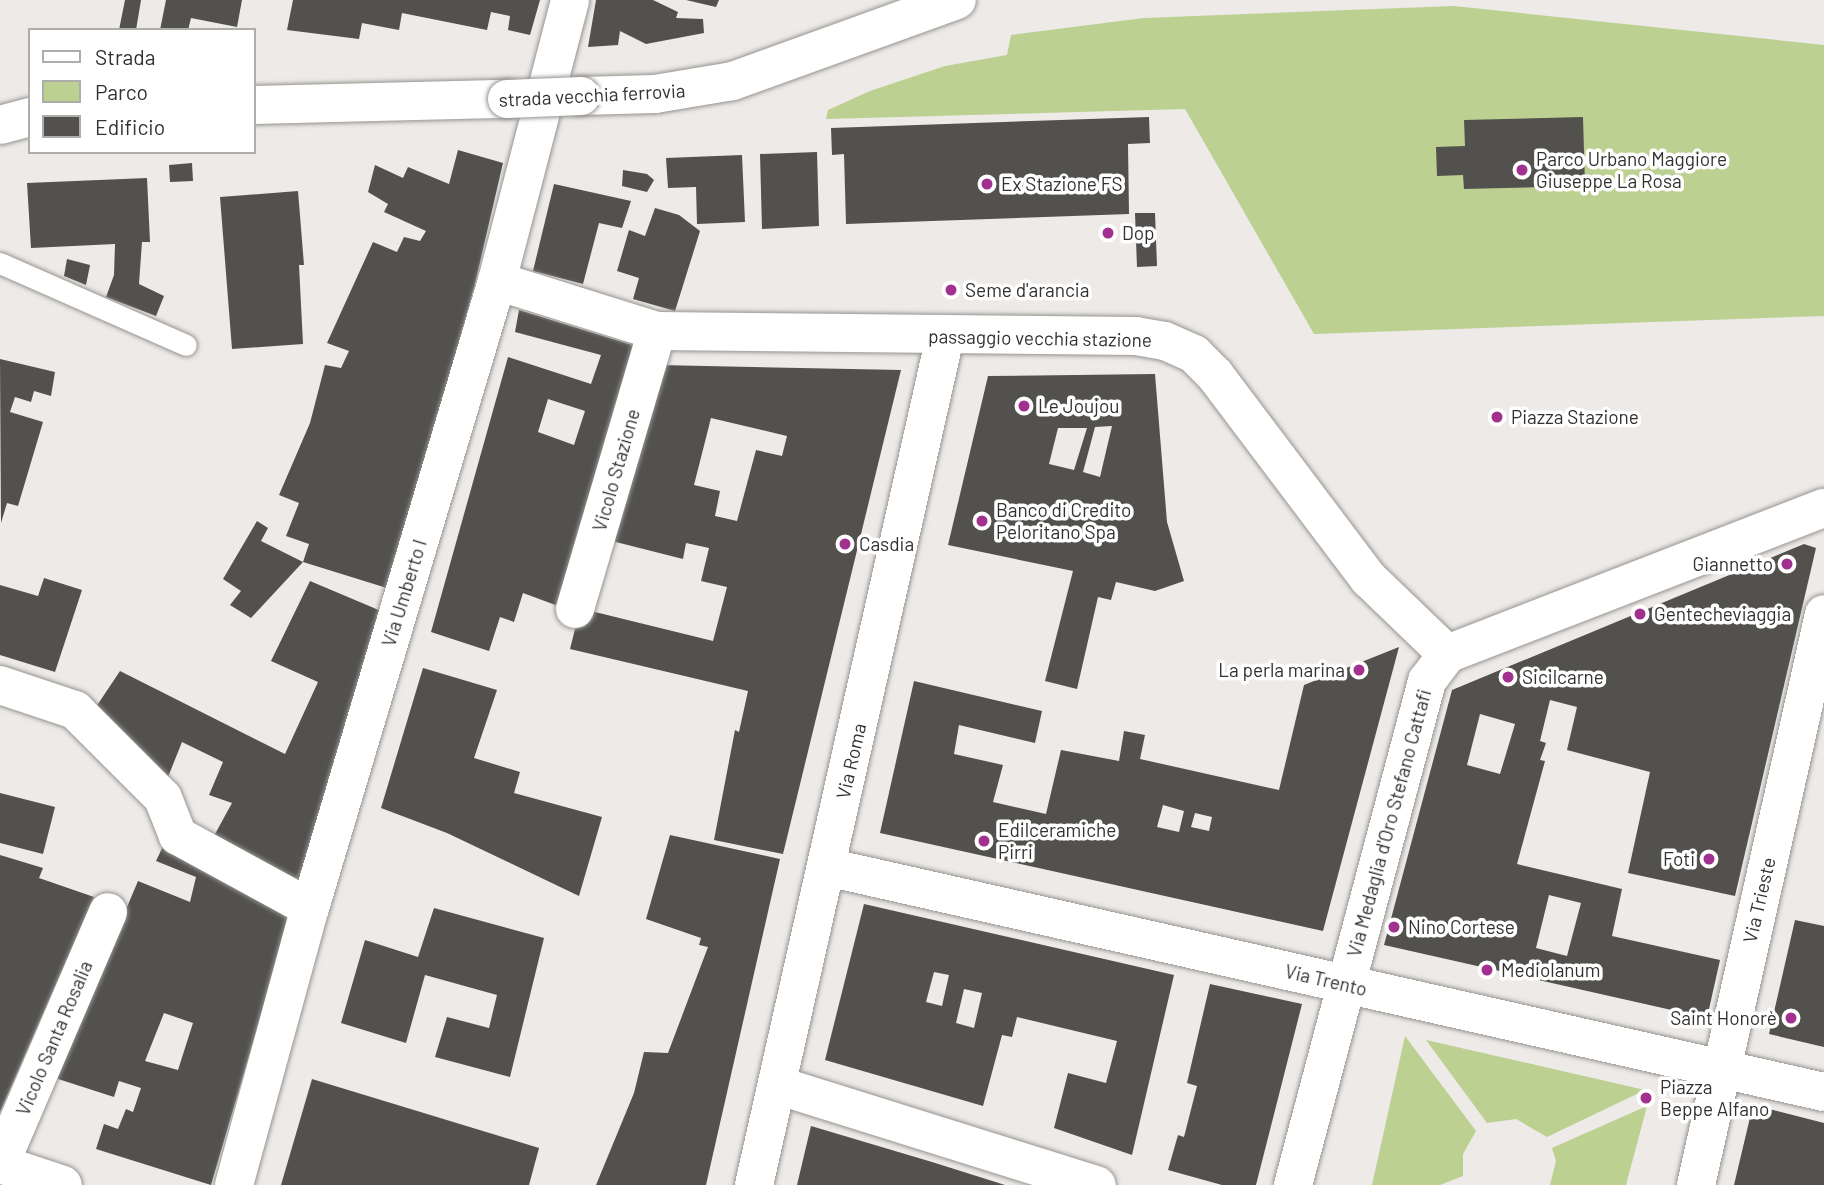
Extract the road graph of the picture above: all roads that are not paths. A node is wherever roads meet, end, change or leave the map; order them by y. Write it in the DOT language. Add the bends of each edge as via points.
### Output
graph roads {
  1 [pos="570,0"];
  2 [pos="957,0"];
  3 [pos="0,96"];
  4 [pos="28,102"];
  5 [pos="256,104"];
  6 [pos="28,118"];
  7 [pos="0,125"];
  8 [pos="0,263"];
  9 [pos="497,281"];
  10 [pos="657,331"];
  11 [pos="945,337"];
  12 [pos="186,345"];
  13 [pos="1824,508"];
  14 [pos="575,609"];
  15 [pos="1824,614"];
  16 [pos="1447,654"];
  17 [pos="0,685"];
  18 [pos="827,867"];
  19 [pos="310,908"];
  20 [pos="108,912"];
  21 [pos="1346,984"];
  22 [pos="1721,1069"];
  23 [pos="777,1085"];
  24 [pos="1824,1092"];
  25 [pos="0,1164"];
  26 [pos="64,1185"];
  27 [pos="234,1185"];
  28 [pos="754,1185"];
  29 [pos="1097,1185"];
  30 [pos="1293,1185"];
  31 [pos="1696,1185"];
  1 -- 9 [label="street, Via Umberto I"];
  2 -- 5 [label="street, strada vecchia ferrovia, bridge" via="733,80 655,94"];
  3 -- 4 [label="street"];
  6 -- 7 [label="street"];
  8 -- 12 [label="lane"];
  9 -- 10 [label="street, passaggio vecchia stazione"];
  9 -- 19 [label="street, Via Umberto I"];
  10 -- 11 [label="street, passaggio vecchia stazione"];
  10 -- 14 [label="street, Vicolo Stazione"];
  11 -- 16 [label="street, passaggio vecchia stazione" via="1136,336 1165,341 1194,354 1369,579"];
  11 -- 18 [label="street, Via Roma"];
  13 -- 16 [label="street"];
  15 -- 22 [label="street, Via Trieste"];
  16 -- 21 [label="street, Via Medaglia d'Oro Stefano Cattafi" via="1427,681"];
  17 -- 19 [label="street" via="75,710 163,798 178,835"];
  18 -- 21 [label="street, Via Trento"];
  18 -- 23 [label="street, Via Roma"];
  19 -- 27 [label="street, Via Umberto I"];
  20 -- 25 [label="street, Vicolo Santa Rosalia"];
  21 -- 22 [label="street, Via Trento"];
  21 -- 30 [label="street, Via Medaglia d'Oro Stefano Cattafi"];
  22 -- 24 [label="street, Via Trento"];
  22 -- 31 [label="street, Via Trieste"];
  23 -- 28 [label="street, Via Roma"];
  23 -- 29 [label="street"];
  25 -- 26 [label="street"];
}
